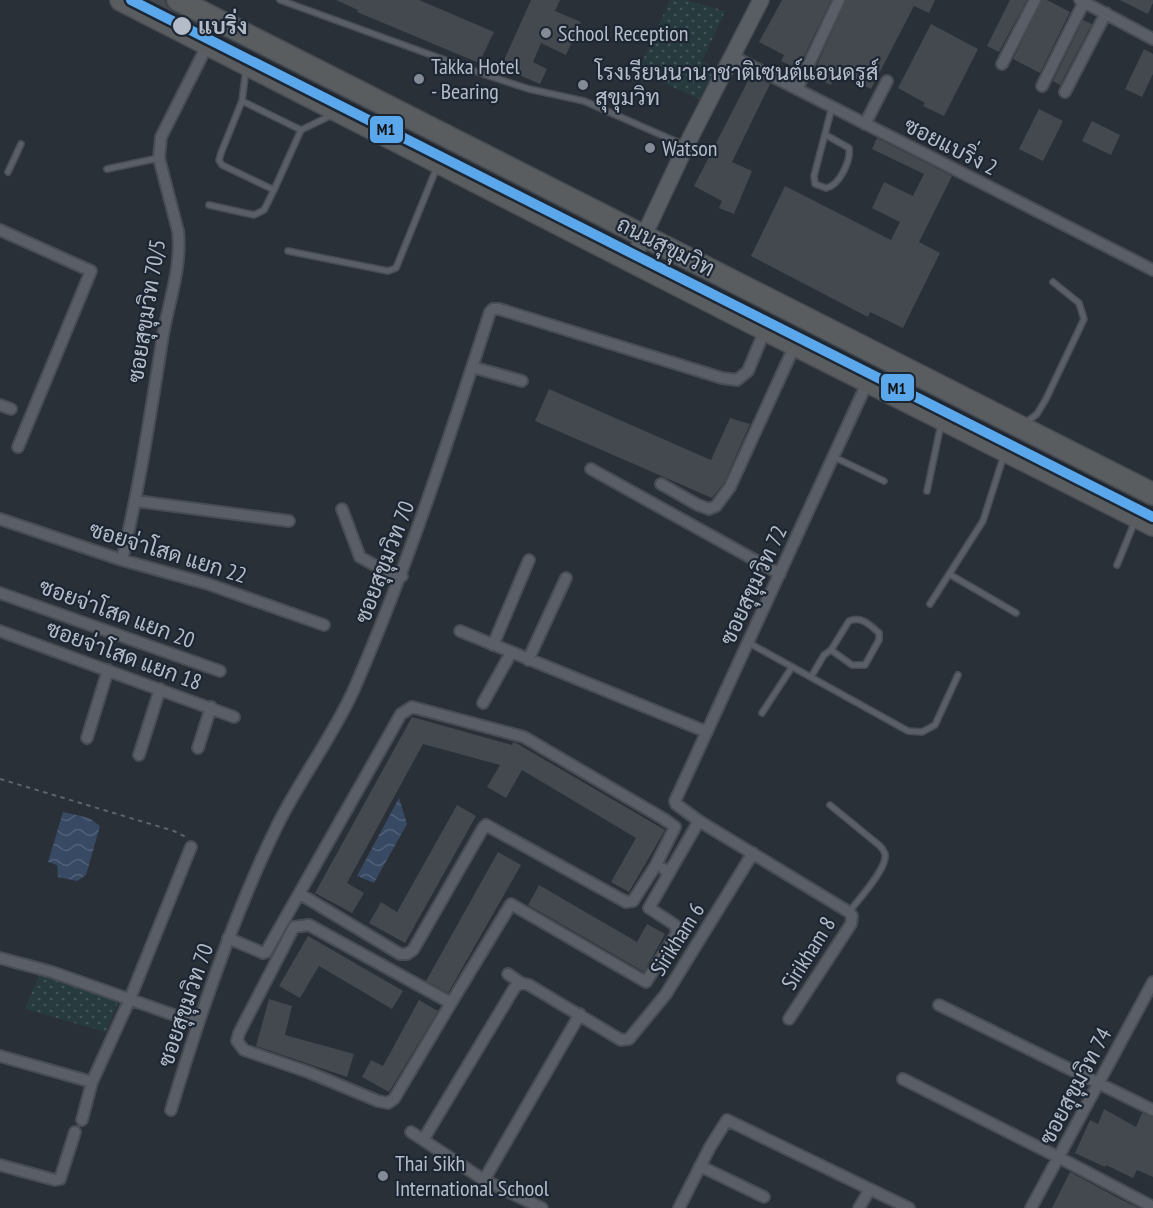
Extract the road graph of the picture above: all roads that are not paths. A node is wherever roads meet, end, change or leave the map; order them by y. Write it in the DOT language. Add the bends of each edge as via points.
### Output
graph roads {
  1 [pos="121,0"];
  2 [pos="280,0"];
  3 [pos="761,0"];
  4 [pos="839,0"];
  5 [pos="1035,0"];
  6 [pos="1082,1"];
  7 [pos="190,4"];
  8 [pos="1106,13"];
  9 [pos="1153,39"];
  10 [pos="208,44"];
  11 [pos="732,56"];
  12 [pos="246,63"];
  13 [pos="1002,64"];
  14 [pos="887,81"];
  15 [pos="1042,86"];
  16 [pos="797,89"];
  17 [pos="1065,92"];
  18 [pos="242,101"];
  19 [pos="832,107"];
  20 [pos="338,111"];
  21 [pos="865,124"];
  22 [pos="301,130"];
  23 [pos="826,135"];
  24 [pos="21,144"];
  25 [pos="686,146"];
  26 [pos="159,158"];
  27 [pos="439,163"];
  28 [pos="106,169"];
  29 [pos="8,172"];
  30 [pos="274,190"];
  31 [pos="209,205"];
  32 [pos="0,230"];
  33 [pos="644,234"];
  34 [pos="288,251"];
  35 [pos="632,261"];
  36 [pos="1153,270"];
  37 [pos="1053,282"];
  38 [pos="765,330"];
  39 [pos="795,345"];
  40 [pos="472,367"];
  41 [pos="522,381"];
  42 [pos="868,381"];
  43 [pos="941,419"];
  44 [pos="1020,427"];
  45 [pos="18,447"];
  46 [pos="1005,451"];
  47 [pos="834,457"];
  48 [pos="591,469"];
  49 [pos="884,481"];
  50 [pos="661,484"];
  51 [pos="927,491"];
  52 [pos="1153,494"];
  53 [pos="136,501"];
  54 [pos="342,509"];
  55 [pos="0,519"];
  56 [pos="289,521"];
  57 [pos="1145,521"];
  58 [pos="122,560"];
  59 [pos="529,560"];
  60 [pos="1117,565"];
  61 [pos="780,574"];
  62 [pos="949,574"];
  63 [pos="402,576"];
  64 [pos="566,578"];
  65 [pos="0,593"];
  66 [pos="930,604"];
  67 [pos="1016,613"];
  68 [pos="324,625"];
  69 [pos="460,631"];
  70 [pos="0,632"];
  71 [pos="748,642"];
  72 [pos="493,645"];
  73 [pos="831,650"];
  74 [pos="510,653"];
  75 [pos="528,660"];
  76 [pos="792,667"];
  77 [pos="108,670"];
  78 [pos="220,671"];
  79 [pos="958,675"];
  80 [pos="811,677"];
  81 [pos="160,689"];
  82 [pos="483,704"];
  83 [pos="211,707"];
  84 [pos="762,713"];
  85 [pos="234,717"];
  86 [pos="707,732"];
  87 [pos="87,738"];
  88 [pos="198,748"];
  89 [pos="139,755"];
  90 [pos="676,804"];
  91 [pos="830,805"];
  92 [pos="699,821"];
  93 [pos="191,847"];
  94 [pos="753,852"];
  95 [pos="656,865"];
  96 [pos="669,873"];
  97 [pos="300,894"];
  98 [pos="849,912"];
  99 [pos="228,938"];
  100 [pos="0,958"];
  101 [pos="508,974"];
  102 [pos="521,983"];
  103 [pos="1152,988"];
  104 [pos="129,1000"];
  105 [pos="451,1003"];
  106 [pos="939,1005"];
  107 [pos="580,1014"];
  108 [pos="789,1018"];
  109 [pos="197,1023"];
  110 [pos="0,1056"];
  111 [pos="903,1079"];
  112 [pos="92,1082"];
  113 [pos="1098,1084"];
  114 [pos="171,1110"];
  115 [pos="1153,1110"];
  116 [pos="82,1120"];
  117 [pos="75,1132"];
  118 [pos="411,1132"];
  119 [pos="423,1140"];
  120 [pos="1058,1157"];
  121 [pos="0,1165"];
  122 [pos="700,1166"];
  123 [pos="484,1180"];
  124 [pos="870,1189"];
  125 [pos="764,1197"];
  126 [pos="542,1208"];
  127 [pos="679,1208"];
  128 [pos="859,1208"];
  129 [pos="909,1208"];
  130 [pos="1031,1208"];
  131 [pos="1153,1208"];
  1 -- 10 [label="highway, ถนนสุขุมวิท"];
  2 -- 25 [label="lane" via="489,76 584,100"];
  3 -- 11 [label="main road"];
  4 -- 16 [label="street"];
  5 -- 13 [label="street"];
  6 -- 8 [label="street"];
  6 -- 15 [label="street"];
  7 -- 33 [label="highway, ถนนสุขุมวิท"];
  8 -- 9 [label="street"];
  8 -- 17 [label="street"];
  10 -- 12 [label="highway, ถนนสุขุมวิท"];
  10 -- 26 [label="street, ซอยสุขุมวิท 70/5" via="161,137"];
  11 -- 16 [label="street, ซอยแบริ่ง 2"];
  11 -- 25 [label="main road"];
  12 -- 18 [label="lane"];
  12 -- 20 [label="highway, ถนนสุขุมวิท"];
  14 -- 21 [label="street"];
  16 -- 19 [label="street, ซอยแบริ่ง 2"];
  18 -- 22 [label="lane"];
  18 -- 30 [label="lane" via="219,160"];
  19 -- 21 [label="street, ซอยแบริ่ง 2"];
  19 -- 23 [label="lane"];
  20 -- 22 [label="lane"];
  20 -- 27 [label="highway, ถนนสุขุมวิท"];
  21 -- 36 [label="street, ซอยแบริ่ง 2"];
  22 -- 30 [label="lane"];
  23 -- 23 [label="lane" via="849,148 850,153 835,184 826,188 815,184 814,176"];
  24 -- 29 [label="lane"];
  25 -- 33 [label="main road"];
  26 -- 28 [label="lane"];
  26 -- 53 [label="street, ซอยสุขุมวิท 70/5" via="180,244"];
  27 -- 34 [label="lane" via="396,268 388,271"];
  27 -- 35 [label="highway, ถนนสุขุมวิท"];
  30 -- 31 [label="lane" via="264,210 254,215"];
  32 -- 45 [label="street" via="91,271"];
  33 -- 35 [label="main road"];
  33 -- 44 [label="highway, ถนนสุขุมวิท"];
  35 -- 38 [label="highway, ถนนสุขุมวิท"];
  37 -- 44 [label="lane" via="1079,303 1084,319 1046,399 1037,414"];
  38 -- 39 [label="highway, ถนนสุขุมวิท"];
  38 -- 40 [label="street, ซอยสุขุมวิท 70" via="748,371 737,380 493,309"];
  39 -- 42 [label="highway, ถนนสุขุมวิท"];
  39 -- 50 [label="street" via="730,487 717,506 709,509 698,505"];
  40 -- 41 [label="street"];
  40 -- 63 [label="street, ซอยสุขุมวิท 70"];
  42 -- 43 [label="highway, ถนนสุขุมวิท"];
  42 -- 47 [label="street, ซอยสุขุมวิท 72"];
  43 -- 46 [label="highway, ถนนสุขุมวิท"];
  43 -- 51 [label="lane"];
  44 -- 52 [label="highway, ถนนสุขุมวิท"];
  46 -- 57 [label="highway, ถนนสุขุมวิท"];
  46 -- 62 [label="lane" via="984,521"];
  47 -- 49 [label="lane"];
  47 -- 61 [label="street, ซอยสุขุมวิท 72"];
  48 -- 61 [label="street"];
  53 -- 56 [label="street"];
  53 -- 58 [label="street, ซอยสุขุมวิท 70/5"];
  54 -- 63 [label="street" via="360,557"];
  55 -- 58 [label="street, ซอยจ่าโสด แยก 22"];
  57 -- 60 [label="lane"];
  58 -- 68 [label="street, ซอยจ่าโสด แยก 22" via="208,584"];
  59 -- 72 [label="street"];
  61 -- 71 [label="street, ซอยสุขุมวิท 72"];
  62 -- 66 [label="lane"];
  62 -- 67 [label="lane"];
  63 -- 99 [label="street, ซอยสุขุมวิท 70" via="354,691 277,825"];
  64 -- 75 [label="street"];
  65 -- 78 [label="street, ซอยจ่าโสด แยก 20"];
  69 -- 72 [label="street"];
  70 -- 77 [label="street, ซอยจ่าโสด แยก 18"];
  71 -- 76 [label="lane"];
  71 -- 86 [label="street, ซอยสุขุมวิท 72"];
  72 -- 74 [label="street"];
  73 -- 73 [label="lane" via="849,621 863,620 879,633 865,665 852,665"];
  73 -- 80 [label="lane"];
  74 -- 75 [label="street"];
  74 -- 82 [label="street"];
  75 -- 86 [label="street"];
  76 -- 80 [label="lane"];
  76 -- 84 [label="lane"];
  77 -- 81 [label="street, ซอยจ่าโสด แยก 18"];
  77 -- 87 [label="street"];
  79 -- 80 [label="lane" via="935,725 922,732 908,731"];
  81 -- 83 [label="street, ซอยจ่าโสด แยก 18"];
  81 -- 89 [label="street"];
  83 -- 85 [label="street, ซอยจ่าโสด แยก 18"];
  83 -- 88 [label="street"];
  86 -- 90 [label="street, ซอยสุขุมวิท 72"];
  90 -- 92 [label="street, Sirikham 8"];
  91 -- 98 [label="lane" via="885,852 881,870"];
  92 -- 94 [label="street, Sirikham 8"];
  92 -- 96 [label="street"];
  93 -- 104 [label="street"];
  94 -- 98 [label="street, Sirikham 8"];
  94 -- 107 [label="street, Sirikham 6" via="666,994 629,1039 621,1040"];
  95 -- 96 [label="street"];
  95 -- 97 [label="street" via="633,901 626,902 486,825 407,954 400,954"];
  95 -- 97 [label="street" via="674,831 671,823 524,737 412,707 401,714"];
  96 -- 105 [label="street" via="649,908 675,925 677,933 648,981 511,904"];
  97 -- 99 [label="street" via="265,953"];
  98 -- 108 [label="street, Sirikham 8" via="851,924"];
  99 -- 109 [label="street, ซอยสุขุมวิท 70"];
  100 -- 104 [label="street"];
  101 -- 102 [label="street"];
  102 -- 107 [label="street"];
  102 -- 119 [label="street"];
  103 -- 113 [label="street, ซอยสุขุมวิท 74"];
  104 -- 109 [label="street"];
  104 -- 112 [label="street"];
  105 -- 105 [label="street" via="388,1103 244,1050 237,1041 294,927 302,925 309,925"];
  106 -- 113 [label="street"];
  107 -- 123 [label="street"];
  109 -- 114 [label="street, ซอยสุขุมวิท 70"];
  110 -- 112 [label="street"];
  111 -- 120 [label="street"];
  112 -- 116 [label="street"];
  113 -- 115 [label="street"];
  113 -- 120 [label="street, ซอยสุขุมวิท 74"];
  117 -- 121 [label="street" via="60,1179"];
  118 -- 119 [label="street"];
  119 -- 123 [label="street"];
  120 -- 130 [label="street, ซอยสุขุมวิท 74"];
  120 -- 131 [label="street"];
  122 -- 124 [label="street" via="725,1121 730,1120"];
  122 -- 125 [label="street"];
  122 -- 127 [label="street"];
  123 -- 126 [label="street"];
  124 -- 128 [label="street"];
  124 -- 129 [label="street"];
}
